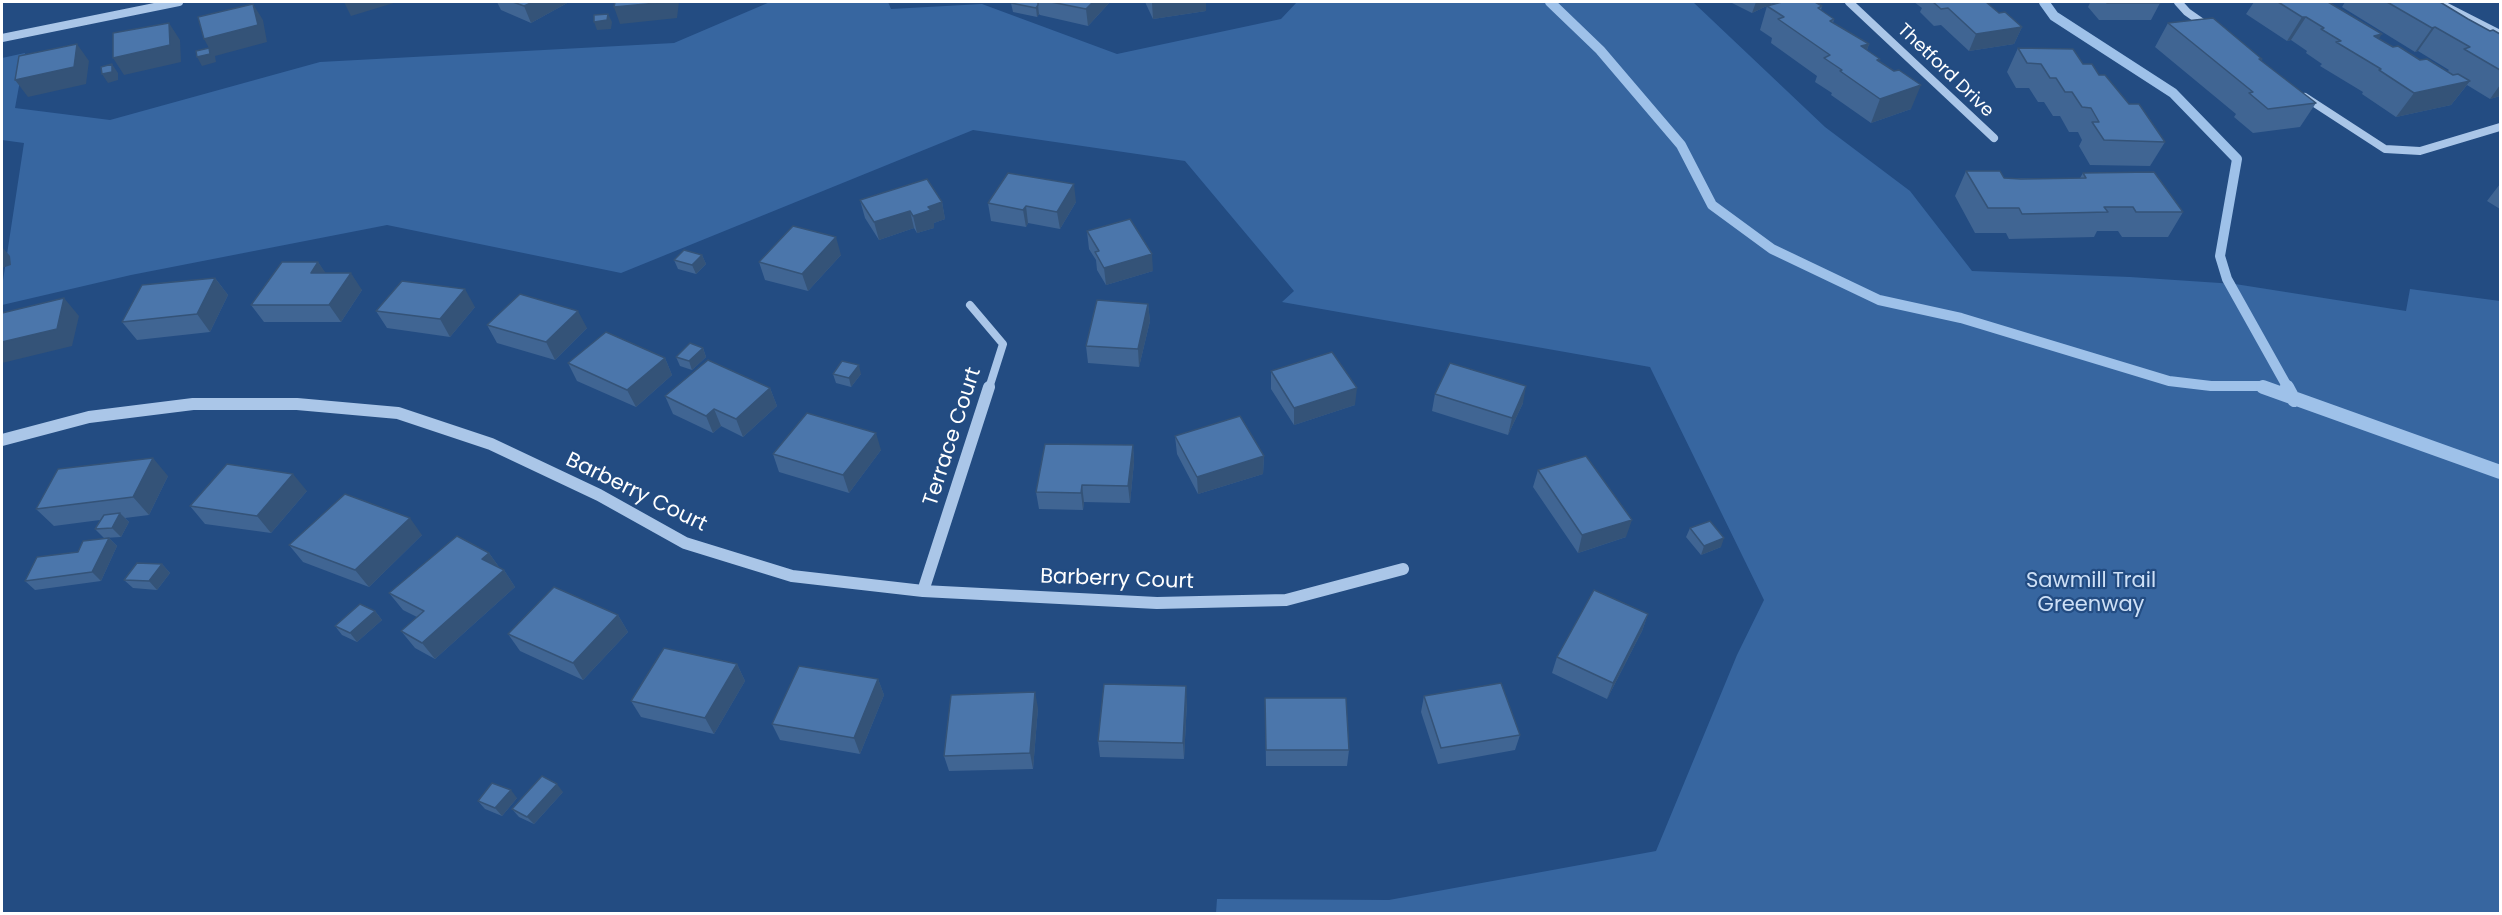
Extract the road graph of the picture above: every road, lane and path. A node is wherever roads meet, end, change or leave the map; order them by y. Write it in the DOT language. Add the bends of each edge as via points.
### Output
graph roads {
  1 [pos="179,2"];
  2 [pos="1849,2"];
  3 [pos="2178,2"];
  4 [pos="2437,2"];
  5 [pos="2215,31"];
  6 [pos="2500,34"];
  7 [pos="2,38"];
  8 [pos="2297,90"];
  9 [pos="2498,130"];
  10 [pos="1994,138"];
  11 [pos="970,305"];
  12 [pos="2,440"];
  13 [pos="1403,569"];
  14 [pos="923,591"];
  1 -- 7 [label="street"];
  2 -- 10 [label="street, Thetford Drive"];
  3 -- 5 [label="street"];
  4 -- 6 [label="street"];
  8 -- 9 [label="street" via="2385,149 2420,151"];
  11 -- 14 [label="street, Terrace Court" via="1003,344"];
  12 -- 14 [label="street, Barberry Court" via="89,417 193,404 297,404 398,413 491,444 599,495 685,543 792,576"];
  13 -- 14 [label="street, Barberry Court" via="1286,600 1156,603"];
}
